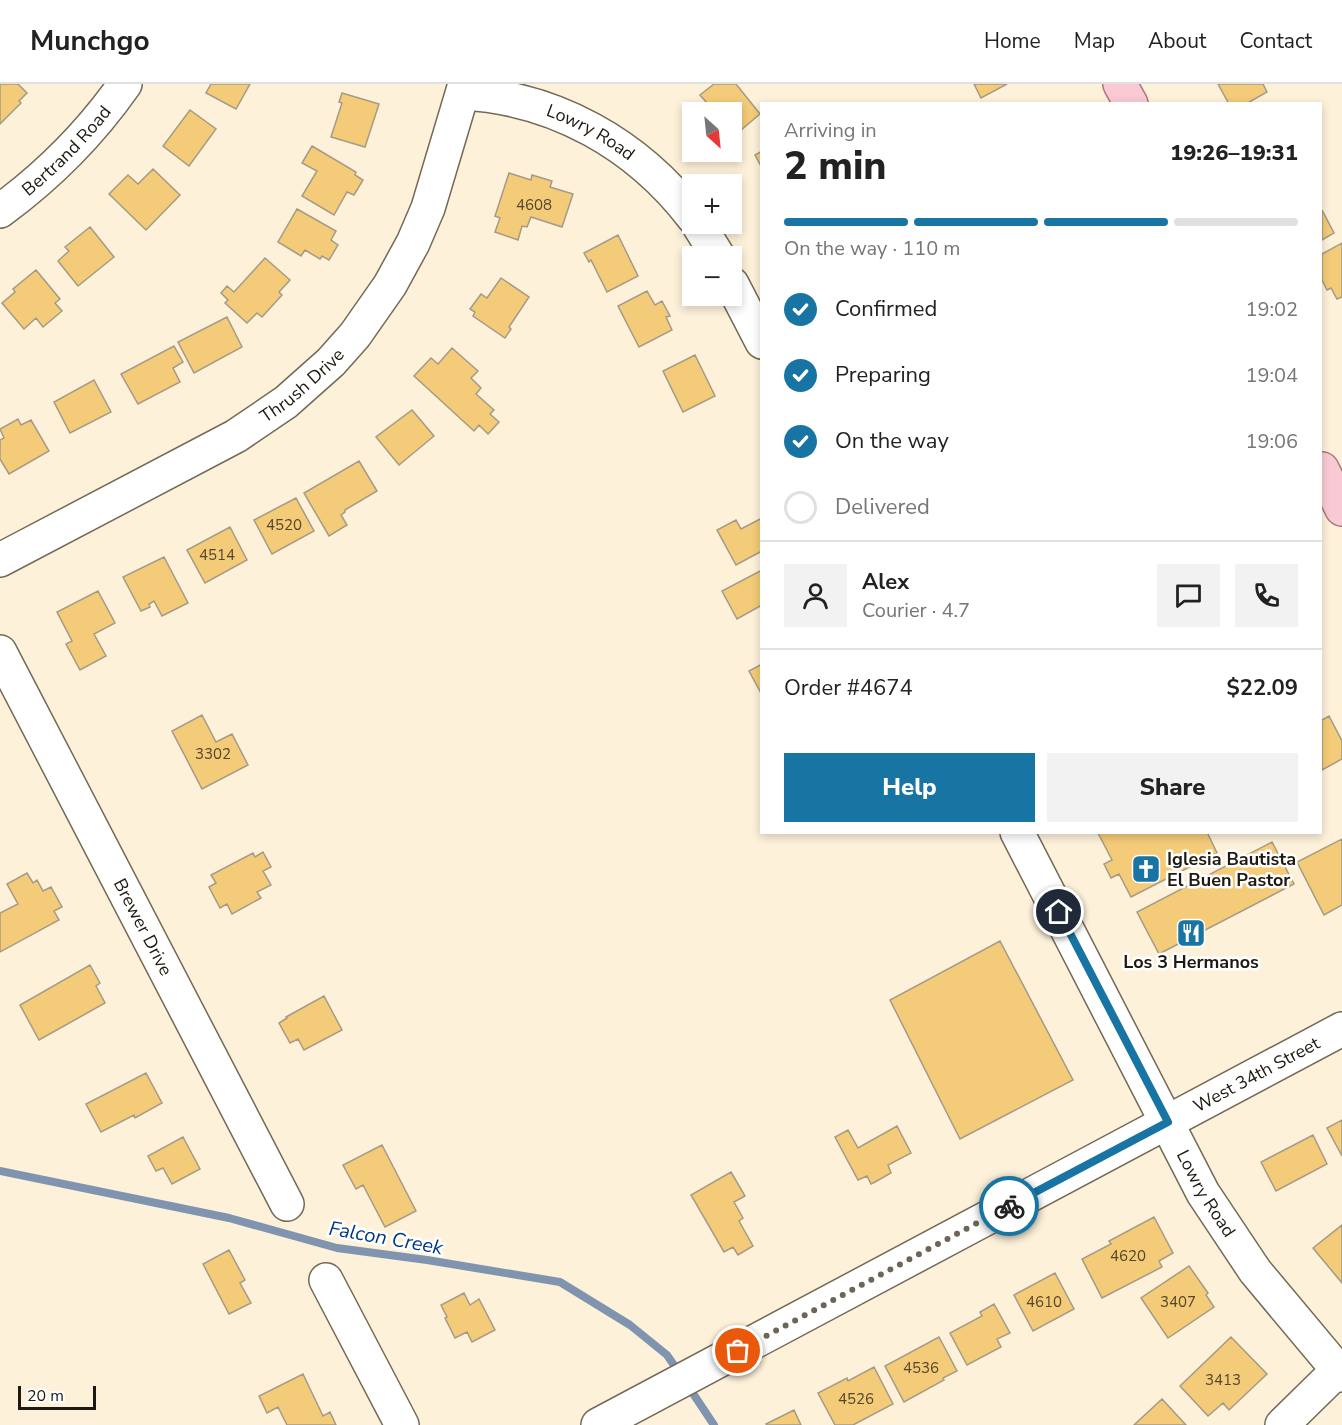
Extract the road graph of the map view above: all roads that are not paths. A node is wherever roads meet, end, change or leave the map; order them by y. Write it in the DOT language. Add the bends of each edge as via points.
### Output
graph roads {
  1 [pos="125,84"];
  2 [pos="1120,84"];
  3 [pos="464,88"];
  4 [pos="1130,102"];
  5 [pos="682,204"];
  6 [pos="0,211"];
  7 [pos="742,303"];
  8 [pos="760,338"];
  9 [pos="1322,469"];
  10 [pos="1342,508"];
  11 [pos="0,560"];
  12 [pos="0,652"];
  13 [pos="1018,834"];
  14 [pos="1342,1029"];
  15 [pos="1168,1122"];
  16 [pos="287,1204"];
  17 [pos="326,1280"];
  18 [pos="1340,1373"];
  19 [pos="402,1425"];
  20 [pos="598,1425"];
  21 [pos="1282,1425"];
  1 -- 6 [label="street, Bertrand Road" via="79,142"];
  2 -- 4 [label="main road"];
  3 -- 5 [label="street, Lowry Road" via="534,105 589,127 630,153"];
  3 -- 11 [label="street, Thrush Drive" via="431,198 413,243 390,285 327,367 286,402 236,436"];
  7 -- 8 [label="street"];
  9 -- 10 [label="main road"];
  12 -- 16 [label="street, Brewer Drive"];
  13 -- 15 [label="street, Lowry Road"];
  14 -- 15 [label="street, West 34th Street"];
  15 -- 18 [label="street, Lowry Road" via="1203,1193 1235,1242"];
  15 -- 20 [label="street, West 34th Street"];
  17 -- 19 [label="street"];
  18 -- 21 [label="street"];
}
